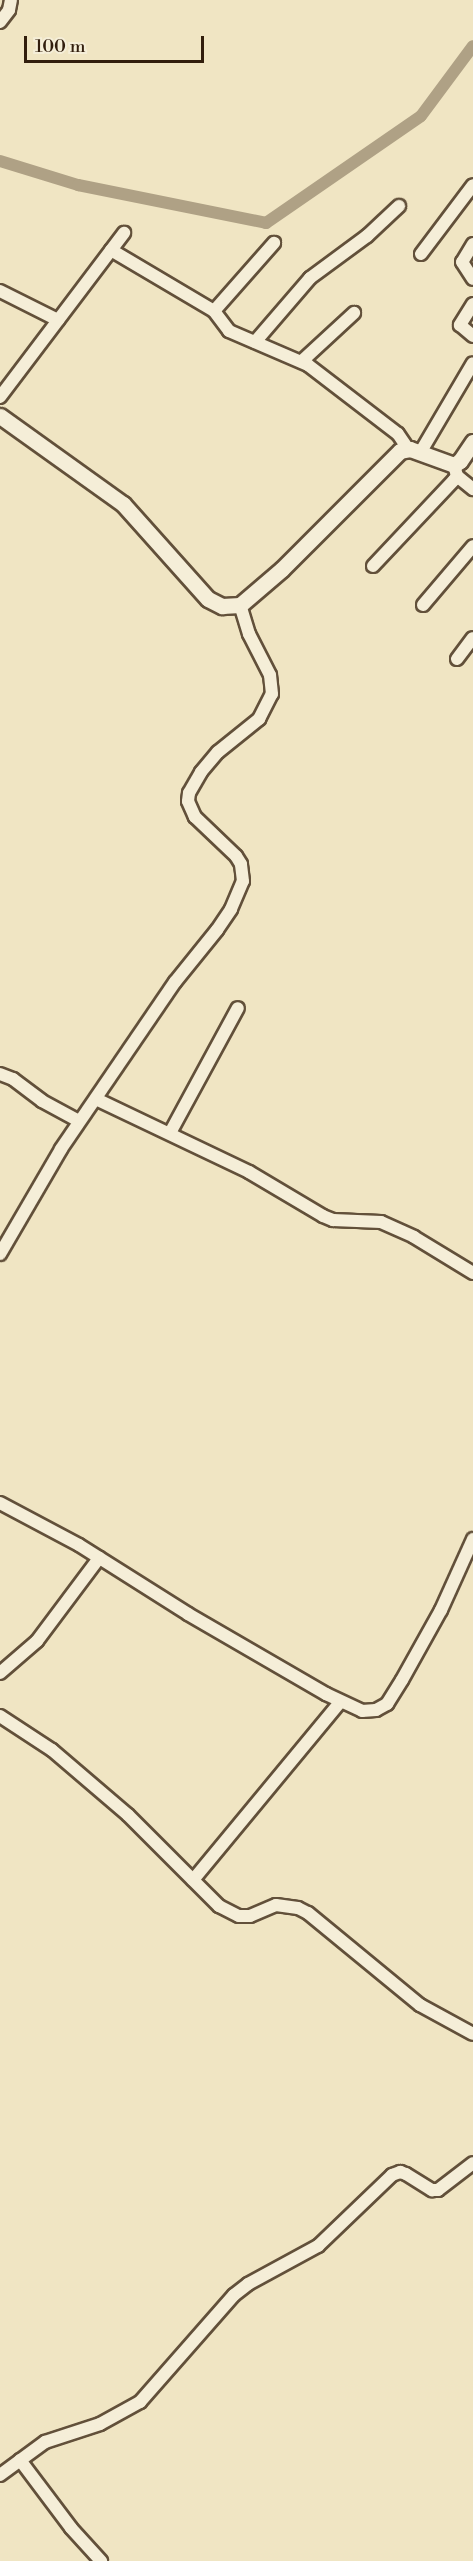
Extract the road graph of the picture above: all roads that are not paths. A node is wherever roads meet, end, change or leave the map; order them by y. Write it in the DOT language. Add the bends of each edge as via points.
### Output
graph roads {
  1 [pos="11,0"];
  2 [pos="0,22"];
  3 [pos="473,185"];
  4 [pos="399,206"];
  5 [pos="124,233"];
  6 [pos="274,243"];
  7 [pos="473,244"];
  8 [pos="111,250"];
  9 [pos="421,254"];
  10 [pos="473,279"];
  11 [pos="0,291"];
  12 [pos="473,304"];
  13 [pos="214,312"];
  14 [pos="354,313"];
  15 [pos="58,320"];
  16 [pos="473,336"];
  17 [pos="255,342"];
  18 [pos="302,361"];
  19 [pos="473,363"];
  20 [pos="0,397"];
  21 [pos="0,416"];
  22 [pos="473,442"];
  23 [pos="414,451"];
  24 [pos="455,470"];
  25 [pos="473,489"];
  26 [pos="473,546"];
  27 [pos="374,566"];
  28 [pos="240,605"];
  29 [pos="423,605"];
  30 [pos="473,638"];
  31 [pos="457,659"];
  32 [pos="238,1008"];
  33 [pos="0,1074"];
  34 [pos="96,1099"];
  35 [pos="79,1121"];
  36 [pos="170,1133"];
  37 [pos="0,1254"];
  38 [pos="473,1274"];
  39 [pos="0,1503"];
  40 [pos="473,1539"];
  41 [pos="99,1558"];
  42 [pos="0,1673"];
  43 [pos="340,1702"];
  44 [pos="0,1716"];
  45 [pos="193,1880"];
  46 [pos="473,2034"];
  47 [pos="473,2163"];
  48 [pos="20,2460"];
  49 [pos="0,2475"];
  50 [pos="101,2561"];
  1 -- 2 [label="street"];
  3 -- 9 [label="street"];
  4 -- 17 [label="street" via="367,236 310,278"];
  5 -- 8 [label="street"];
  6 -- 13 [label="street"];
  7 -- 10 [label="street" via="462,262"];
  8 -- 13 [label="street"];
  8 -- 15 [label="street"];
  11 -- 15 [label="street"];
  12 -- 16 [label="street" via="460,323"];
  13 -- 17 [label="street" via="227,330"];
  14 -- 18 [label="street"];
  15 -- 20 [label="street"];
  17 -- 18 [label="street"];
  18 -- 23 [label="street" via="398,434"];
  19 -- 23 [label="street"];
  21 -- 28 [label="street" via="123,504 208,599 222,606"];
  22 -- 24 [label="street"];
  23 -- 24 [label="street"];
  23 -- 28 [label="street" via="400,451 282,569"];
  24 -- 25 [label="street"];
  24 -- 27 [label="street"];
  26 -- 29 [label="street"];
  28 -- 34 [label="street" via="249,634 270,675 272,694 259,719 218,752 201,772 188,801 195,817 236,856 243,881 217,930 175,982"];
  30 -- 31 [label="street"];
  32 -- 36 [label="street"];
  33 -- 35 [label="street"];
  34 -- 35 [label="street"];
  34 -- 36 [label="street"];
  35 -- 37 [label="street"];
  36 -- 38 [label="street" via="249,1172 323,1216 381,1222 414,1237"];
  39 -- 41 [label="street"];
  40 -- 43 [label="street" via="441,1610 387,1704 362,1711"];
  41 -- 42 [label="street" via="37,1641"];
  41 -- 43 [label="street"];
  43 -- 45 [label="street"];
  44 -- 45 [label="street" via="52,1750 128,1815"];
  45 -- 46 [label="street" via="219,1906 239,1916 250,1916 276,1905 308,1913 420,2005"];
  47 -- 48 [label="street" via="438,2190 400,2172 392,2175 318,2246 234,2295 140,2402 100,2424 45,2442"];
  48 -- 49 [label="street"];
  48 -- 50 [label="street"];
}
